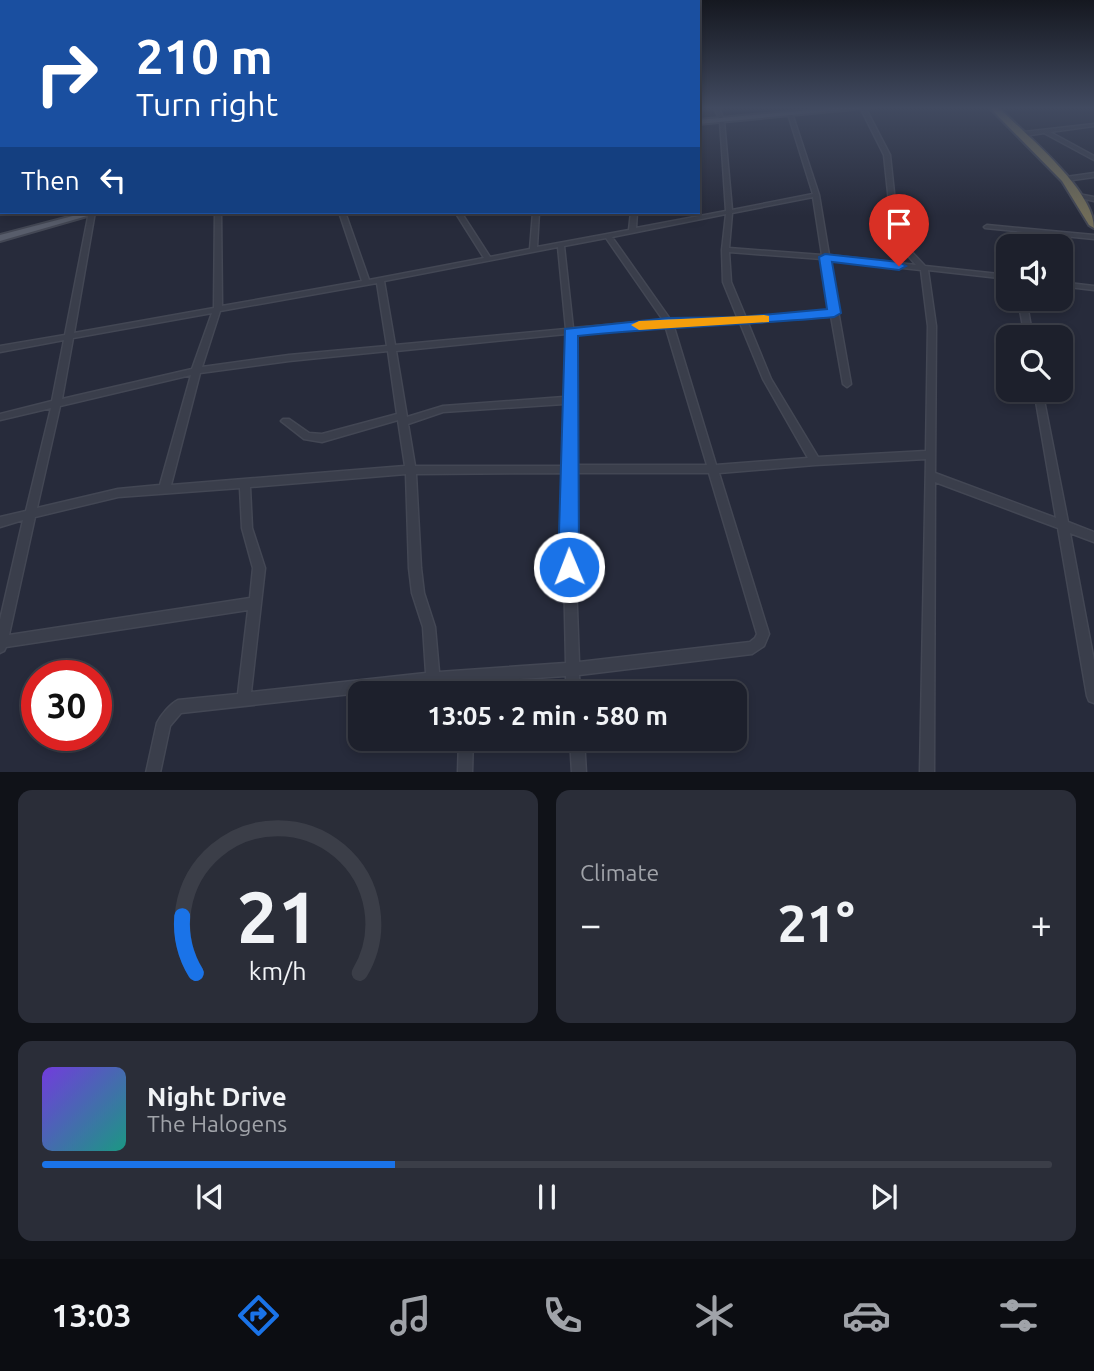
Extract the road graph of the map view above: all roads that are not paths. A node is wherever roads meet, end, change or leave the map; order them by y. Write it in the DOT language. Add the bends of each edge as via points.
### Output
graph roads {
  1 [pos="724,143"];
  2 [pos="799,143"];
  3 [pos="881,143"];
  4 [pos="1032,143"];
  5 [pos="1066,143"];
  6 [pos="1094,158"];
  7 [pos="1094,175"];
  8 [pos="1066,179"];
  9 [pos="816,195"];
  10 [pos="1078,196"];
  11 [pos="1094,199"];
  12 [pos="729,213"];
  13 [pos="87,214"];
  14 [pos="94,214"];
  15 [pos="218,214"];
  16 [pos="343,214"];
  17 [pos="459,214"];
  18 [pos="537,214"];
  19 [pos="634,214"];
  20 [pos="1094,225"];
  21 [pos="987,227"];
  22 [pos="632,231"];
  23 [pos="609,237"];
  24 [pos="1094,237"];
  25 [pos="0,238"];
  26 [pos="561,246"];
  27 [pos="725,250"];
  28 [pos="533,251"];
  29 [pos="825,257"];
  30 [pos="488,259"];
  31 [pos="924,269"];
  32 [pos="996,277"];
  33 [pos="380,281"];
  34 [pos="366,282"];
  35 [pos="1073,286"];
  36 [pos="1094,288"];
  37 [pos="218,307"];
  38 [pos="834,313"];
  39 [pos="741,321"];
  40 [pos="668,322"];
  41 [pos="570,332"];
  42 [pos="69,336"];
  43 [pos="391,348"];
  44 [pos="0,349"];
  45 [pos="196,371"];
  46 [pos="847,384"];
  47 [pos="569,400"];
  48 [pos="57,401"];
  49 [pos="1040,402"];
  50 [pos="0,416"];
  51 [pos="402,419"];
  52 [pos="286,421"];
  53 [pos="931,455"];
  54 [pos="815,461"];
  55 [pos="567,468"];
  56 [pos="713,469"];
  57 [pos="411,470"];
  58 [pos="930,476"];
  59 [pos="245,484"];
  60 [pos="164,490"];
  61 [pos="30,514"];
  62 [pos="0,522"];
  63 [pos="1062,525"];
  64 [pos="1094,537"];
  65 [pos="255,603"];
  66 [pos="1,645"];
  67 [pos="572,669"];
  68 [pos="469,677"];
  69 [pos="433,679"];
  70 [pos="469,681"];
  71 [pos="572,681"];
  72 [pos="1094,696"];
  73 [pos="244,700"];
  74 [pos="466,751"];
  75 [pos="578,751"];
  76 [pos="153,772"];
  77 [pos="465,772"];
  78 [pos="579,772"];
  79 [pos="927,772"];
  1 -- 12 [label="street"];
  2 -- 9 [label="street"];
  3 -- 31 [label="street" via="906,250"];
  4 -- 8 [label="highway"];
  5 -- 6 [label="street"];
  7 -- 8 [label="street"];
  8 -- 10 [label="highway"];
  9 -- 12 [label="street"];
  9 -- 29 [label="street"];
  10 -- 11 [label="street"];
  10 -- 20 [label="highway"];
  12 -- 22 [label="street"];
  12 -- 27 [label="street"];
  13 -- 25 [label="main road"];
  14 -- 42 [label="street"];
  15 -- 37 [label="street"];
  16 -- 34 [label="street"];
  17 -- 30 [label="street"];
  18 -- 28 [label="street"];
  19 -- 22 [label="street"];
  21 -- 24 [label="street"];
  22 -- 23 [label="street"];
  23 -- 26 [label="street"];
  23 -- 40 [label="street"];
  26 -- 28 [label="street"];
  26 -- 41 [label="street"];
  27 -- 29 [label="street"];
  27 -- 39 [label="street" via="727,282"];
  28 -- 30 [label="street"];
  29 -- 31 [label="street"];
  29 -- 38 [label="street"];
  30 -- 33 [label="street"];
  31 -- 32 [label="street"];
  31 -- 53 [label="street" via="932,326"];
  33 -- 34 [label="street"];
  33 -- 43 [label="street"];
  34 -- 37 [label="street"];
  35 -- 36 [label="street"];
  37 -- 42 [label="street"];
  37 -- 45 [label="street"];
  38 -- 39 [label="street"];
  38 -- 46 [label="street"];
  39 -- 40 [label="street"];
  39 -- 54 [label="street" via="767,379"];
  40 -- 41 [label="street"];
  40 -- 56 [label="street"];
  41 -- 43 [label="street"];
  41 -- 47 [label="street"];
  42 -- 44 [label="street"];
  42 -- 48 [label="street"];
  43 -- 45 [label="street"];
  43 -- 51 [label="street"];
  45 -- 48 [label="street"];
  45 -- 60 [label="street"];
  47 -- 51 [label="street" via="443,409"];
  47 -- 55 [label="street"];
  48 -- 50 [label="street"];
  48 -- 61 [label="street"];
  49 -- 63 [label="street"];
  51 -- 52 [label="street" via="322,438 307,436"];
  51 -- 57 [label="street"];
  53 -- 54 [label="street"];
  53 -- 58 [label="street"];
  54 -- 56 [label="street"];
  55 -- 56 [label="street"];
  55 -- 57 [label="street"];
  55 -- 67 [label="street"];
  56 -- 67 [label="street" via="763,634 760,642 752,648"];
  57 -- 59 [label="street"];
  57 -- 69 [label="street" via="415,568 429,627"];
  58 -- 63 [label="street"];
  58 -- 79 [label="street"];
  59 -- 60 [label="street"];
  59 -- 65 [label="street" via="247,528 259,568"];
  60 -- 61 [label="street" via="92,497"];
  61 -- 62 [label="street"];
  61 -- 66 [label="street"];
  63 -- 64 [label="street"];
  63 -- 72 [label="street"];
  65 -- 66 [label="street"];
  65 -- 73 [label="street"];
  67 -- 68 [label="street"];
  67 -- 71 [label="street"];
  68 -- 69 [label="street"];
  68 -- 70 [label="street"];
  69 -- 73 [label="street"];
  73 -- 76 [label="street" via="178,707 170,713"];
  74 -- 77 [label="street"];
  75 -- 78 [label="street"];
}
